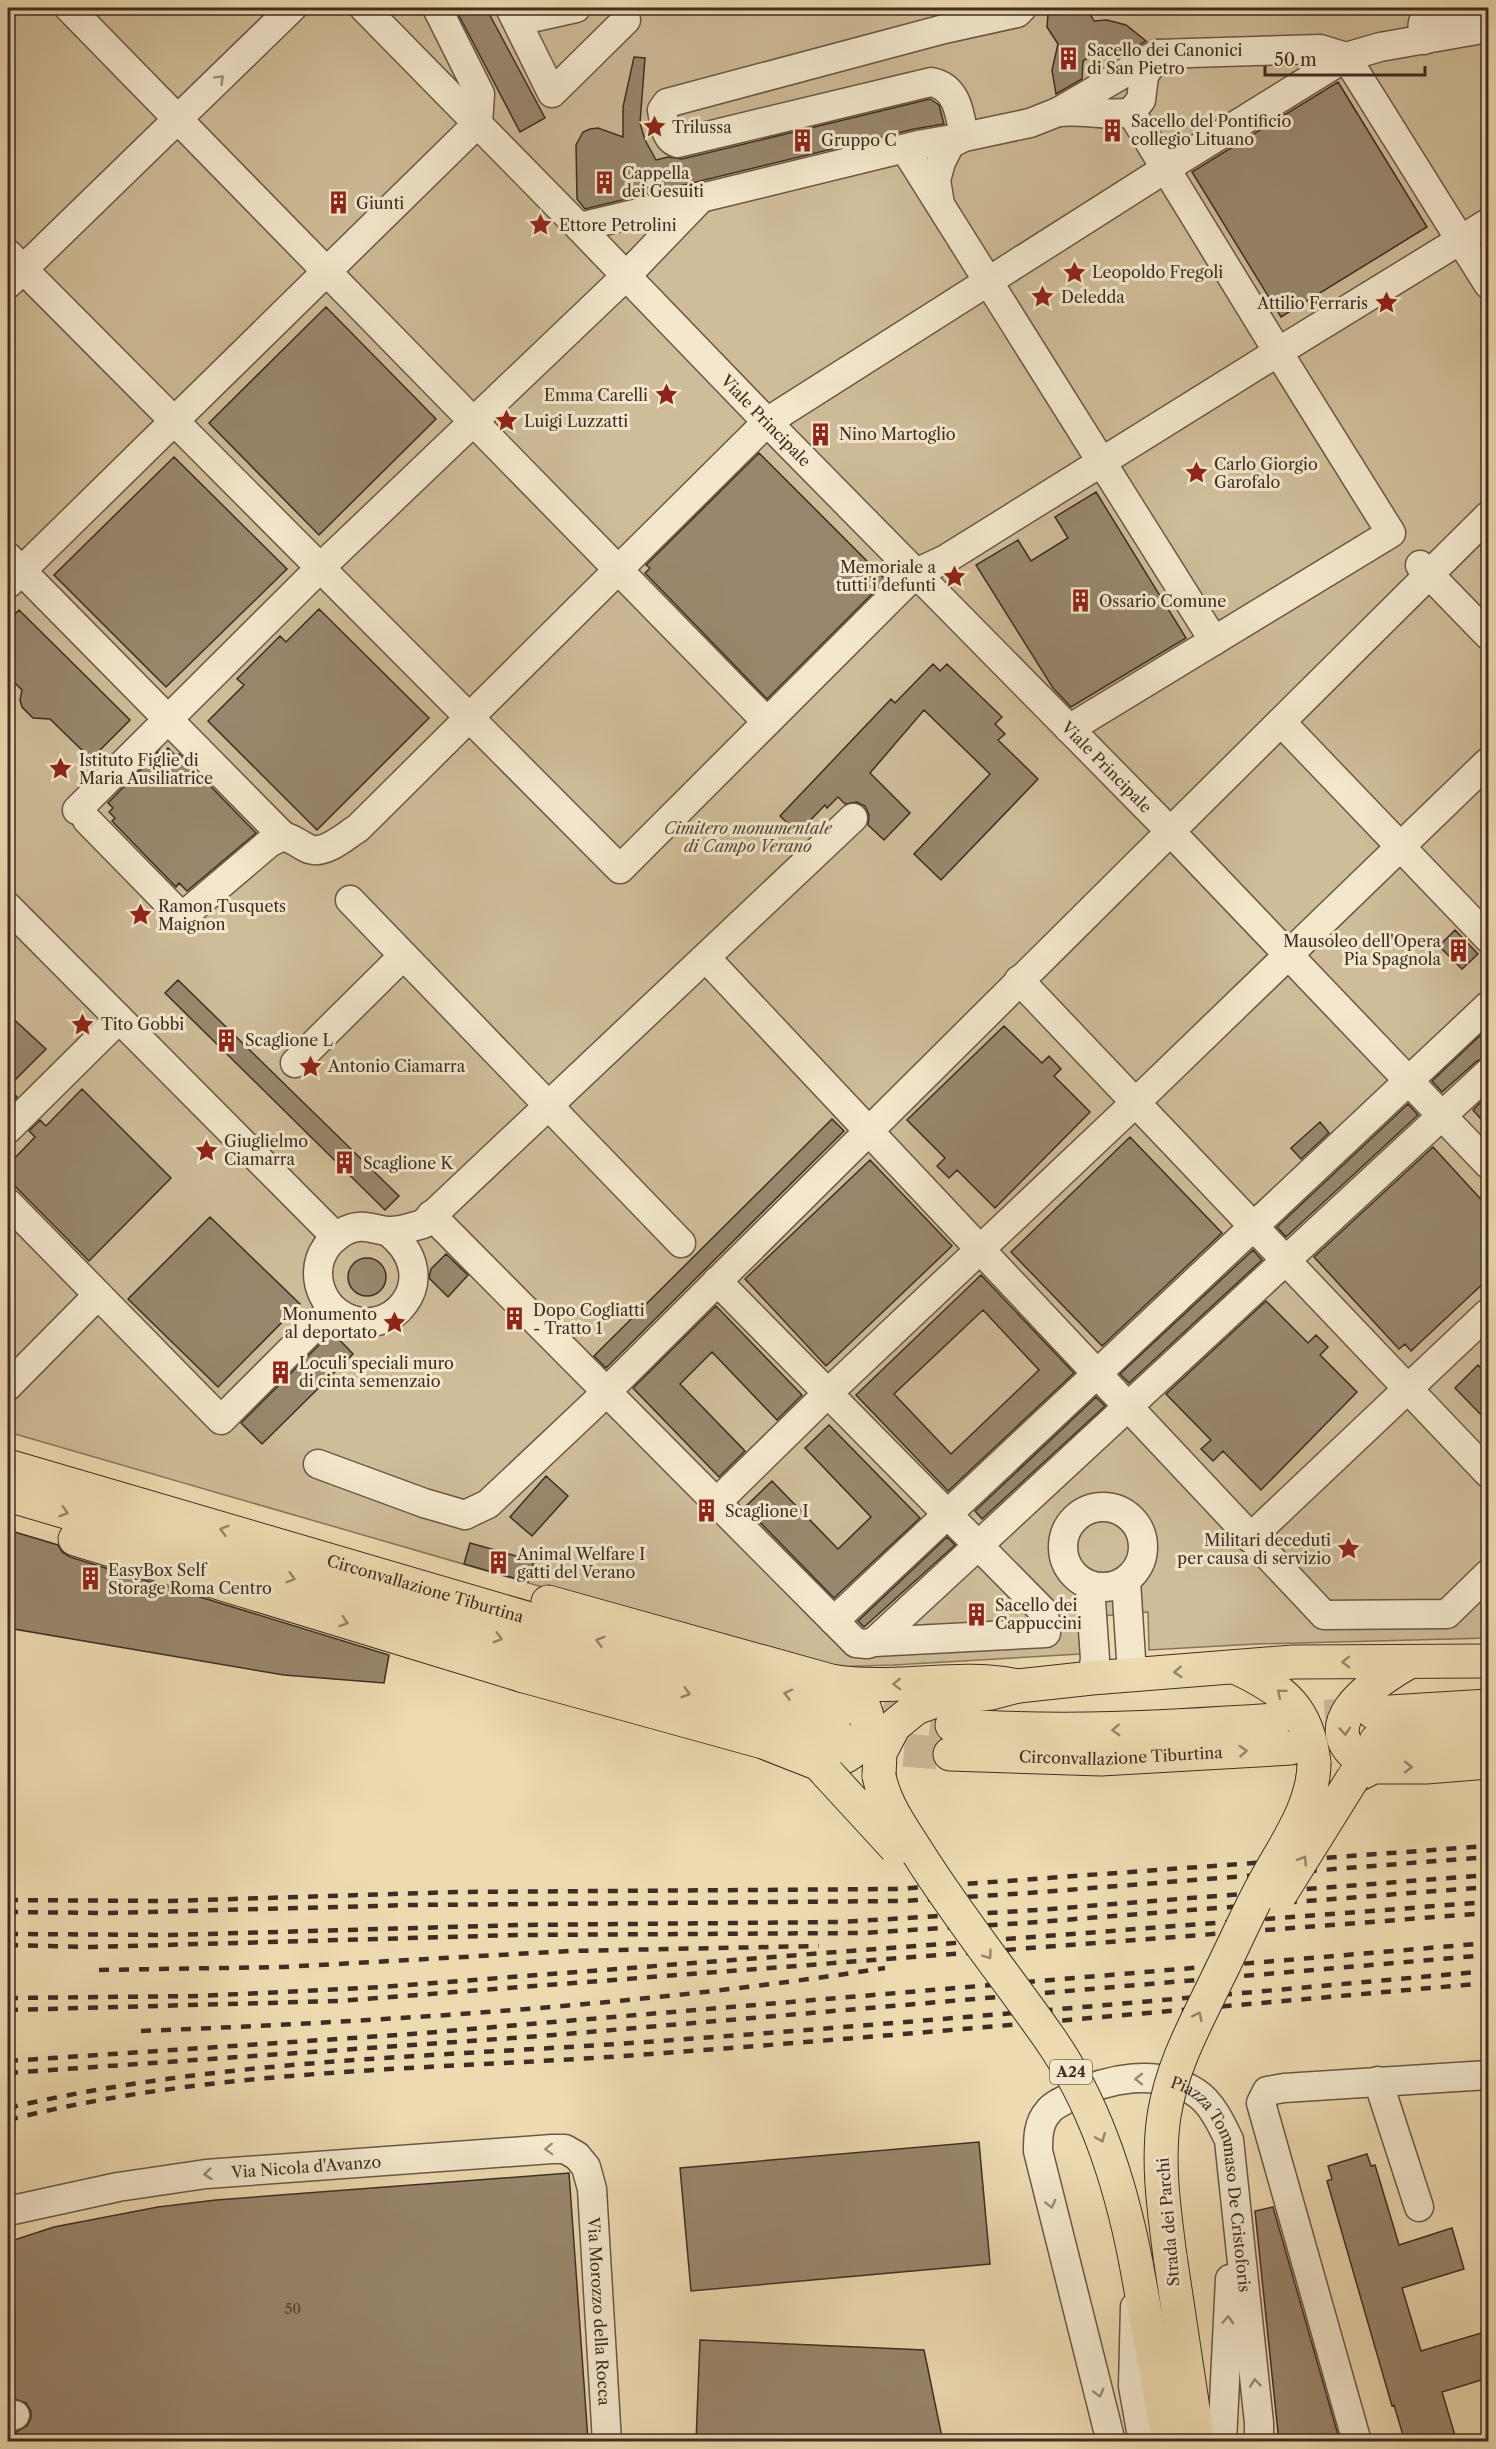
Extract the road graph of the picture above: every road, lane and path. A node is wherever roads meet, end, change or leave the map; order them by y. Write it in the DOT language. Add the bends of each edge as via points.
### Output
graph roads {
  1 [pos="69,8"];
  2 [pos="292,8"];
  3 [pos="364,8"];
  4 [pos="437,8"];
  5 [pos="576,8"];
  6 [pos="590,8"];
  7 [pos="1022,8"];
  8 [pos="1484,8"];
  9 [pos="514,14"];
  10 [pos="632,14"];
  11 [pos="1488,28"];
  12 [pos="1424,40"];
  13 [pos="1157,54"];
  14 [pos="1346,57"];
  15 [pos="1058,112"];
  16 [pos="1131,112"];
  17 [pos="178,120"];
  18 [pos="478,123"];
  19 [pos="964,137"];
  20 [pos="905,149"];
  21 [pos="1165,169"];
  22 [pos="701,198"];
  23 [pos="940,204"];
  24 [pos="1488,223"];
  25 [pos="579,227"];
  26 [pos="1461,239"];
  27 [pos="12,269"];
  28 [pos="326,271"];
  29 [pos="626,276"];
  30 [pos="988,280"];
  31 [pos="1488,284"];
  32 [pos="1278,352"];
  33 [pos="172,422"];
  34 [pos="474,422"];
  35 [pos="767,422"];
  36 [pos="1102,462"];
  37 [pos="1488,516"];
  38 [pos="320,568"];
  39 [pos="1425,569"];
  40 [pos="12,571"];
  41 [pos="619,571"];
  42 [pos="916,573"];
  43 [pos="1488,635"];
  44 [pos="1214,641"];
  45 [pos="469,717"];
  46 [pos="169,719"];
  47 [pos="767,722"];
  48 [pos="1281,722"];
  49 [pos="1070,729"];
  50 [pos="1488,762"];
  51 [pos="853,818"];
  52 [pos="1170,831"];
  53 [pos="283,836"];
  54 [pos="1401,845"];
  55 [pos="350,900"];
  56 [pos="8,907"];
  57 [pos="1488,938"];
  58 [pos="1289,954"];
  59 [pos="403,956"];
  60 [pos="706,958"];
  61 [pos="1019,980"];
  62 [pos="1488,1006"];
  63 [pos="119,1019"];
  64 [pos="295,1063"];
  65 [pos="1488,1073"];
  66 [pos="1408,1081"];
  67 [pos="1135,1103"];
  68 [pos="548,1106"];
  69 [pos="1443,1116"];
  70 [pos="8,1129"];
  71 [pos="869,1130"];
  72 [pos="1488,1164"];
  73 [pos="8,1203"];
  74 [pos="427,1220"];
  75 [pos="1253,1227"];
  76 [pos="387,1231"];
  77 [pos="336,1237"];
  78 [pos="681,1243"];
  79 [pos="979,1250"];
  80 [pos="410,1256"];
  81 [pos="1285,1261"];
  82 [pos="717,1281"];
  83 [pos="98,1294"];
  84 [pos="332,1309"];
  85 [pos="1488,1312"];
  86 [pos="1098,1373"];
  87 [pos="8,1386"];
  88 [pos="1406,1388"];
  89 [pos="607,1390"];
  90 [pos="828,1393"];
  91 [pos="1128,1405"];
  92 [pos="318,1464"];
  93 [pos="8,1466"];
  94 [pos="1488,1473"];
  95 [pos="8,1495"];
  96 [pos="718,1502"];
  97 [pos="947,1514"];
  98 [pos="8,1519"];
  99 [pos="1250,1538"];
  100 [pos="977,1545"];
  101 [pos="1488,1574"];
  102 [pos="1126,1581"];
  103 [pos="1090,1586"];
  104 [pos="355,1597"];
  105 [pos="834,1621"];
  106 [pos="874,1642"];
  107 [pos="1488,1661"];
  108 [pos="1409,1662"];
  109 [pos="1237,1668"];
  110 [pos="1137,1675"];
  111 [pos="524,1676"];
  112 [pos="1092,1678"];
  113 [pos="1018,1686"];
  114 [pos="1488,1706"];
  115 [pos="843,1709"];
  116 [pos="1488,1734"];
  117 [pos="951,1739"];
  118 [pos="1293,1744"];
  119 [pos="1369,1750"];
  120 [pos="1488,1762"];
  121 [pos="824,1769"];
  122 [pos="953,1908"];
  123 [pos="1219,1975"];
  124 [pos="1488,2078"];
  125 [pos="1378,2081"];
  126 [pos="591,2181"];
  127 [pos="1235,2188"];
  128 [pos="1419,2207"];
  129 [pos="8,2211"];
  130 [pos="1136,2263"];
  131 [pos="607,2442"];
  132 [pos="1111,2442"];
  133 [pos="1143,2442"];
  134 [pos="1169,2442"];
  135 [pos="1198,2442"];
  136 [pos="1222,2442"];
  137 [pos="1258,2442"];
  138 [pos="1357,2442"];
  1 -- 17 [label="street"];
  17 -- 2 [label="street, one-way"];
  3 -- 18 [label="street, Viale Principale"];
  4 -- 18 [label="street" via="480,94"];
  5 -- 9 [label="street"];
  6 -- 10 [label="street" via="604,21 619,22"];
  7 -- 19 [label="street" via="1017,13 672,101 662,110 668,134 672,142 678,143 931,82 942,85 955,100"];
  8 -- 12 [label="street" via="1427,15 1422,27"];
  9 -- 10 [label="street" via="552,93"];
  11 -- 12 [label="street"];
  12 -- 14 [label="street" via="1380,46"];
  13 -- 14 [label="street" via="1320,49"];
  13 -- 15 [label="street"];
  13 -- 16 [label="street" via="1144,76 1141,100"];
  14 -- 21 [label="street"];
  14 -- 26 [label="street"];
  15 -- 16 [label="street" via="1080,110 1113,116"];
  15 -- 19 [label="street" via="1030,123"];
  16 -- 21 [label="street"];
  17 -- 27 [label="street"];
  17 -- 28 [label="street"];
  18 -- 25 [label="street, Viale Principale"];
  18 -- 28 [label="street"];
  19 -- 20 [label="street"];
  19 -- 23 [label="street" via="950,144 941,162 936,180"];
  20 -- 22 [label="street"];
  20 -- 23 [label="street"];
  21 -- 30 [label="street"];
  21 -- 32 [label="street"];
  22 -- 25 [label="street"];
  22 -- 29 [label="street"];
  23 -- 30 [label="street"];
  24 -- 26 [label="street"];
  25 -- 29 [label="street, Viale Principale"];
  26 -- 31 [label="street"];
  26 -- 32 [label="street"];
  27 -- 33 [label="street"];
  28 -- 33 [label="street"];
  28 -- 34 [label="street"];
  29 -- 34 [label="street"];
  29 -- 35 [label="street, Viale Principale"];
  30 -- 35 [label="street"];
  30 -- 36 [label="street"];
  32 -- 36 [label="street"];
  32 -- 44 [label="street" via="1391,533"];
  33 -- 38 [label="street"];
  33 -- 40 [label="street"];
  34 -- 38 [label="street"];
  34 -- 41 [label="street"];
  35 -- 41 [label="street"];
  35 -- 42 [label="street, Viale Principale"];
  36 -- 42 [label="street" via="946,559"];
  36 -- 44 [label="street"];
  37 -- 39 [label="street"];
  38 -- 45 [label="street"];
  38 -- 46 [label="street"];
  39 -- 43 [label="street"];
  39 -- 48 [label="street"];
  40 -- 46 [label="street"];
  41 -- 45 [label="street"];
  41 -- 47 [label="street"];
  42 -- 47 [label="street"];
  42 -- 49 [label="street, Viale Principale"];
  44 -- 49 [label="street"];
  45 -- 47 [label="street" via="620,869"];
  45 -- 53 [label="street" via="358,828 319,850"];
  46 -- 53 [label="street"];
  46 -- 53 [label="street" via="82,815 182,917 269,843"];
  48 -- 52 [label="street"];
  48 -- 54 [label="street"];
  49 -- 52 [label="street, Viale Principale"];
  50 -- 54 [label="street"];
  51 -- 60 [label="street"];
  52 -- 58 [label="street, Viale Principale"];
  52 -- 61 [label="street"];
  54 -- 57 [label="street"];
  54 -- 58 [label="street"];
  55 -- 59 [label="street"];
  56 -- 63 [label="street"];
  58 -- 66 [label="street, Viale Principale"];
  58 -- 67 [label="street"];
  59 -- 64 [label="street"];
  59 -- 68 [label="street"];
  60 -- 68 [label="street"];
  60 -- 71 [label="street"];
  61 -- 67 [label="street"];
  61 -- 71 [label="street"];
  62 -- 66 [label="street"];
  63 -- 70 [label="street"];
  63 -- 77 [label="street"];
  65 -- 69 [label="street"];
  66 -- 69 [label="street, Viale Principale"];
  66 -- 75 [label="street"];
  67 -- 75 [label="street"];
  67 -- 79 [label="street"];
  68 -- 74 [label="street"];
  68 -- 78 [label="street"];
  69 -- 72 [label="street, Viale Principale"];
  69 -- 81 [label="street"];
  71 -- 79 [label="street"];
  71 -- 82 [label="street"];
  73 -- 83 [label="street"];
  74 -- 76 [label="street" via="407,1229"];
  74 -- 80 [label="street" via="415,1237"];
  74 -- 89 [label="street"];
  75 -- 81 [label="street"];
  75 -- 86 [label="street"];
  76 -- 77 [label="street" via="360,1227"];
  76 -- 80 [label="street" via="401,1241"];
  77 -- 84 [label="street" via="326,1247 318,1272 321,1292"];
  79 -- 86 [label="street"];
  79 -- 90 [label="street"];
  80 -- 84 [label="street" via="414,1279 398,1311 365,1323"];
  81 -- 88 [label="street"];
  81 -- 91 [label="street"];
  82 -- 89 [label="street"];
  82 -- 90 [label="street"];
  83 -- 84 [label="street" via="221,1419"];
  83 -- 87 [label="street"];
  85 -- 88 [label="street"];
  86 -- 91 [label="street"];
  86 -- 97 [label="street"];
  88 -- 94 [label="street"];
  88 -- 99 [label="street"];
  89 -- 92 [label="street" via="488,1504 465,1515"];
  89 -- 96 [label="street"];
  90 -- 96 [label="street"];
  90 -- 97 [label="street"];
  91 -- 99 [label="street"];
  91 -- 100 [label="street"];
  115 -- 93 [label="highway, one-way" via="816,1678 509,1590 370,1560 280,1546"];
  95 -- 104 [label="highway, Circonvallazione Tiburtina, one-way"];
  96 -- 105 [label="street"];
  97 -- 100 [label="street"];
  97 -- 105 [label="street"];
  98 -- 111 [label="highway, one-way"];
  99 -- 101 [label="street" via="1324,1616 1447,1614"];
  100 -- 106 [label="street"];
  100 -- 106 [label="street" via="1044,1612 1046,1633"];
  102 -- 103 [label="street" via="1102,1588"];
  102 -- 103 [label="street" via="1142,1558 1140,1530 1120,1510 1091,1508 1069,1524 1062,1548 1070,1571"];
  102 -- 110 [label="street" via="1131,1659"];
  103 -- 112 [label="street" via="1095,1659"];
  104 -- 111 [label="highway"];
  104 -- 115 [label="highway, Circonvallazione Tiburtina, one-way" via="715,1702"];
  105 -- 106 [label="street" via="856,1642"];
  107 -- 108 [label="highway"];
  108 -- 109 [label="highway, one-way" via="1293,1662"];
  108 -- 119 [label="highway, one-way" via="1370,1686 1346,1714 1343,1726 1347,1744 1358,1758"];
  109 -- 110 [label="highway, one-way"];
  118 -- 109 [label="highway, one-way" via="1307,1729 1292,1702 1270,1684"];
  110 -- 112 [label="highway"];
  111 -- 121 [label="highway" via="763,1742"];
  112 -- 113 [label="highway"];
  113 -- 115 [label="highway, one-way" via="970,1682"];
  113 -- 122 [label="highway, bridge" via="943,1698 916,1708 903,1717 884,1743 879,1776 890,1810"];
  114 -- 119 [label="highway"];
  115 -- 121 [label="highway" via="858,1696 867,1712 865,1735 853,1751"];
  116 -- 119 [label="highway"];
  117 -- 118 [label="highway, Circonvallazione Tiburtina" via="1023,1758 1101,1759"];
  118 -- 123 [label="highway, bridge" via="1313,1782"];
  119 -- 120 [label="highway, one-way" via="1426,1767"];
  123 -- 119 [label="highway, one-way, bridge" via="1276,1902"];
  121 -- 122 [label="highway, bridge"];
  122 -- 130 [label="highway, A24, one-way, bridge" via="1050,2039 1078,2086 1115,2177"];
  135 -- 123 [label="highway, Strada dei Parchi, one-way, bridge" via="1161,2185 1164,2116 1178,2059"];
  124 -- 125 [label="street"];
  125 -- 128 [label="street"];
  125 -- 138 [label="street" via="1267,2091 1261,2103"];
  126 -- 129 [label="street, Via Nicola d'Avanzo, one-way" via="582,2161 565,2150 505,2151 206,2174 118,2187"];
  126 -- 131 [label="street, Via Morozzo della Rocca"];
  127 -- 132 [label="street, Piazza Tommaso De Cristoforis, one-way" via="1232,2151 1224,2129 1201,2096 1182,2085 1155,2079 1114,2080 1066,2099 1043,2119 1038,2151"];
  136 -- 127 [label="street, one-way"];
  137 -- 127 [label="street, Piazza Tommaso De Cristoforis, one-way"];
  130 -- 133 [label="street" via="1133,2386"];
  130 -- 134 [label="highway, Strada dei Parchi / A24"];
}
